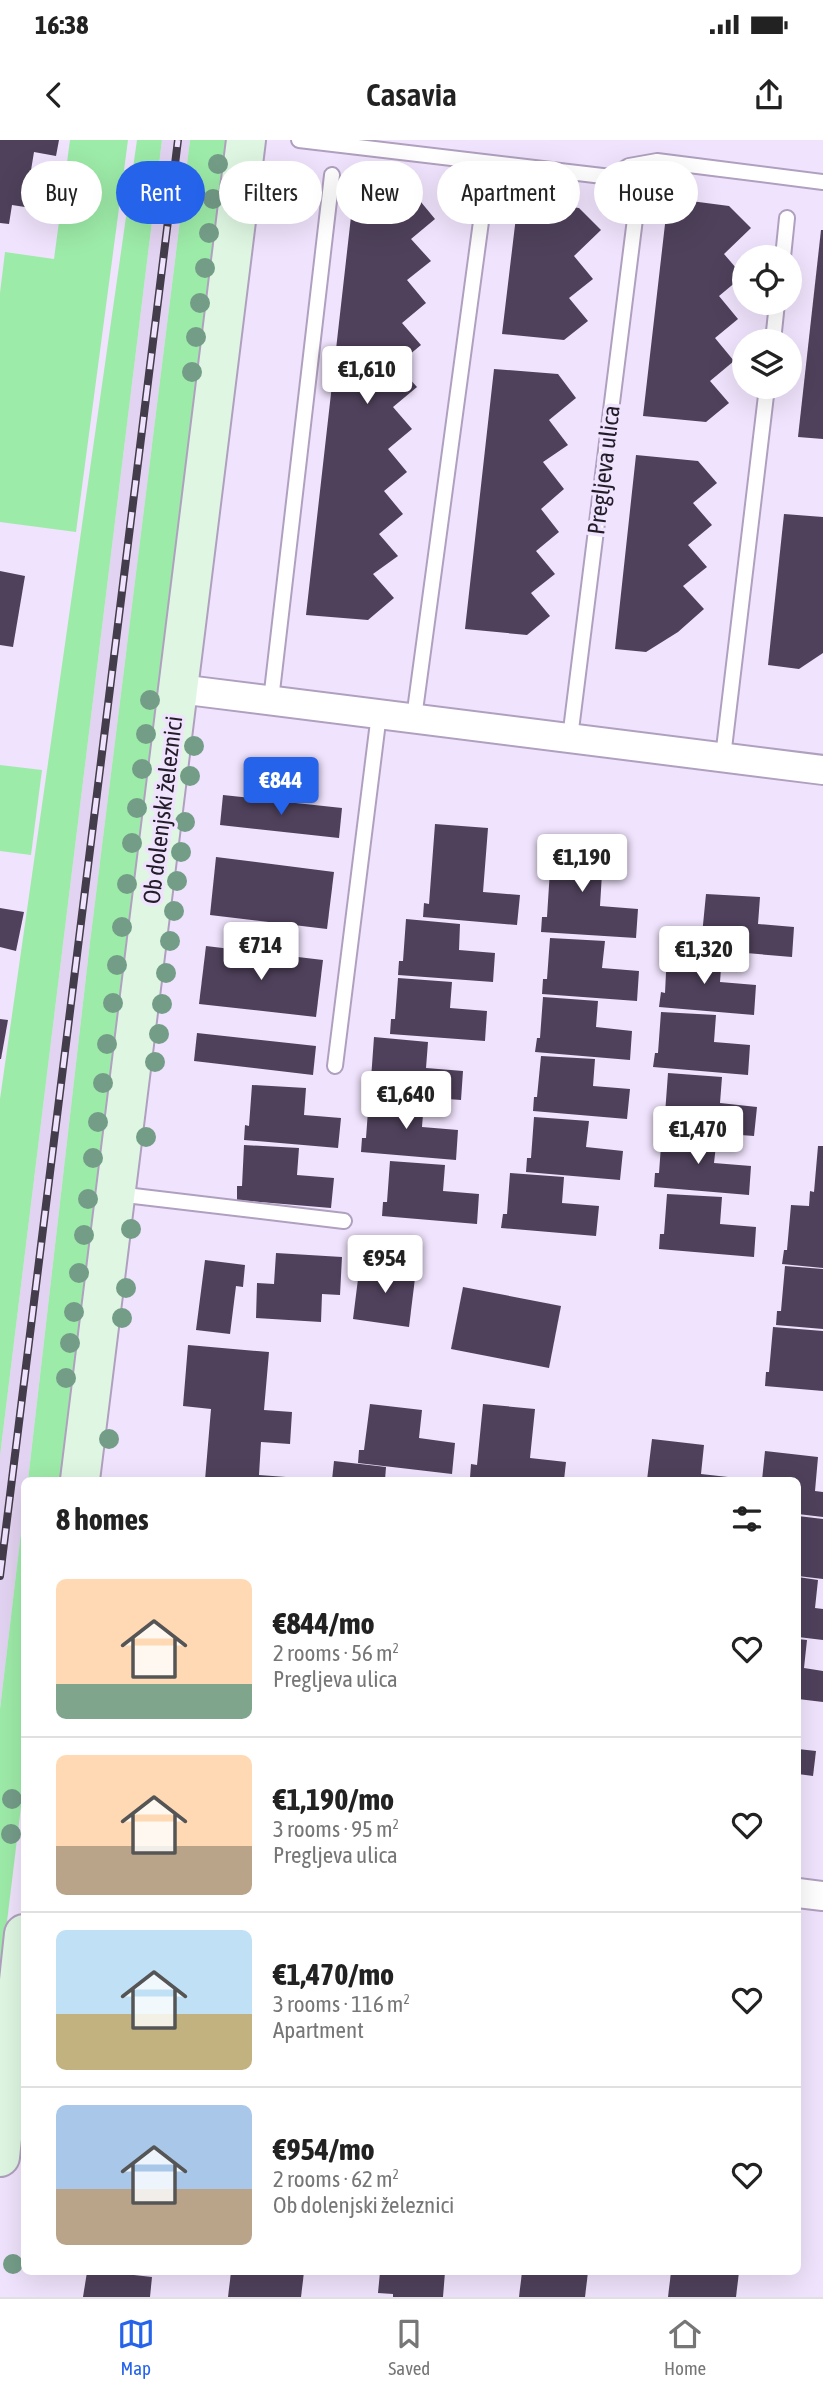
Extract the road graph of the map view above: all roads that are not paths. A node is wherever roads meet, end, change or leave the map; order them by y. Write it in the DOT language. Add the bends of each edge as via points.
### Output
graph roads {
  1 [pos="246,140"];
  2 [pos="299,140"];
  3 [pos="332,175"];
  4 [pos="823,182"];
  5 [pos="788,218"];
  6 [pos="481,224"];
  7 [pos="633,224"];
  8 [pos="785,245"];
  9 [pos="766,399"];
  10 [pos="178,689"];
  11 [pos="271,700"];
  12 [pos="379,714"];
  13 [pos="414,718"];
  14 [pos="570,738"];
  15 [pos="723,757"];
  16 [pos="823,770"];
  17 [pos="335,1066"];
  18 [pos="116,1194"];
  19 [pos="344,1221"];
  20 [pos="80,1477"];
  21 [pos="801,1893"];
  22 [pos="823,1896"];
  23 [pos="21,1962"];
  24 [pos="0,2157"];
  1 -- 10 [label="street, Ob dolenjski železnici"];
  2 -- 4 [label="lane" via="611,177 629,166 657,161"];
  3 -- 11 [label="lane"];
  5 -- 8 [label="lane"];
  6 -- 13 [label="lane"];
  7 -- 14 [label="lane, Pregljeva ulica"];
  9 -- 15 [label="lane"];
  10 -- 11 [label="street"];
  10 -- 18 [label="street, Ob dolenjski železnici"];
  11 -- 12 [label="street"];
  12 -- 13 [label="street"];
  12 -- 17 [label="lane"];
  13 -- 14 [label="street"];
  14 -- 15 [label="street"];
  15 -- 16 [label="street"];
  18 -- 19 [label="lane"];
  18 -- 20 [label="street, Ob dolenjski železnici"];
  21 -- 22 [label="street"];
  23 -- 24 [label="street"];
}
